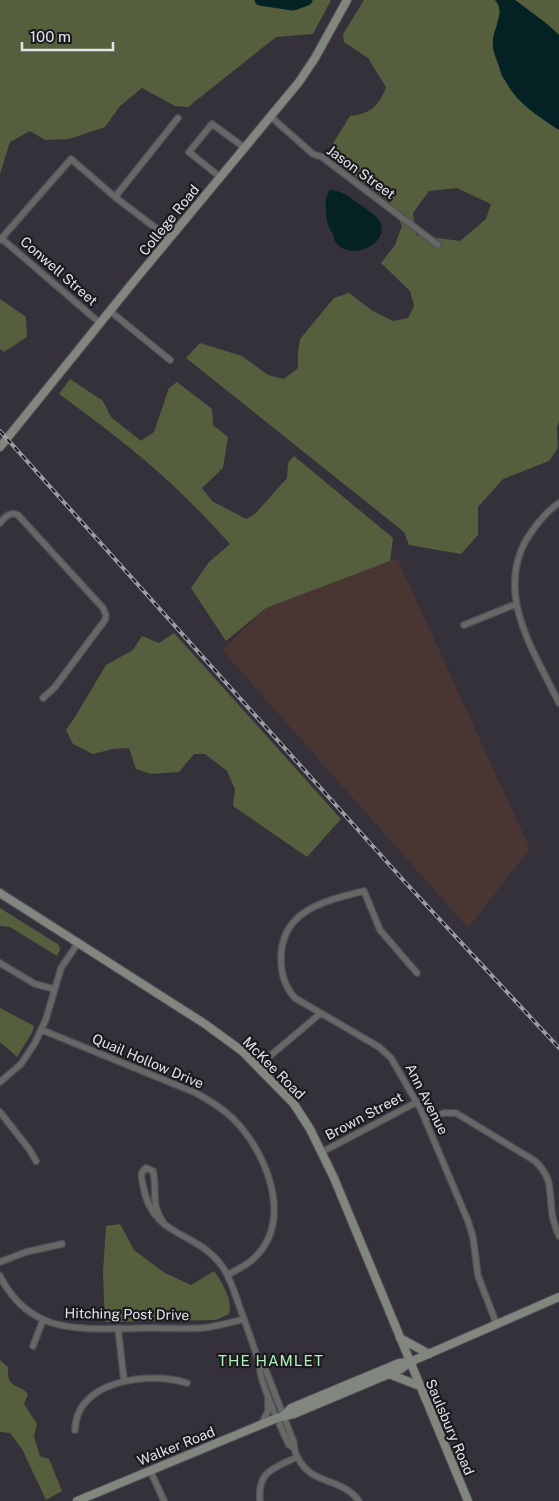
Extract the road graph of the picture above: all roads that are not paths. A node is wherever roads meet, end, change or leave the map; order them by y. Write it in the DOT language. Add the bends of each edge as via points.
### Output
graph roads {
  1 [pos="347,0"];
  2 [pos="271,116"];
  3 [pos="178,118"];
  4 [pos="244,148"];
  5 [pos="220,178"];
  6 [pos="115,197"];
  7 [pos="1,239"];
  8 [pos="170,239"];
  9 [pos="438,245"];
  10 [pos="110,312"];
  11 [pos="101,324"];
  12 [pos="170,360"];
  13 [pos="0,448"];
  14 [pos="559,503"];
  15 [pos="0,523"];
  16 [pos="516,604"];
  17 [pos="464,625"];
  18 [pos="43,698"];
  19 [pos="559,703"];
  20 [pos="0,893"];
  21 [pos="78,943"];
  22 [pos="0,963"];
  23 [pos="417,973"];
  24 [pos="54,989"];
  25 [pos="321,1013"];
  26 [pos="42,1030"];
  27 [pos="258,1066"];
  28 [pos="0,1082"];
  29 [pos="417,1102"];
  30 [pos="0,1112"];
  31 [pos="425,1119"];
  32 [pos="322,1152"];
  33 [pos="36,1161"];
  34 [pos="165,1225"];
  35 [pos="559,1236"];
  36 [pos="62,1244"];
  37 [pos="0,1262"];
  38 [pos="227,1275"];
  39 [pos="0,1276"];
  40 [pos="559,1297"];
  41 [pos="244,1318"];
  42 [pos="42,1320"];
  43 [pos="497,1325"];
  44 [pos="118,1328"];
  45 [pos="400,1338"];
  46 [pos="32,1346"];
  47 [pos="429,1354"];
  48 [pos="410,1362"];
  49 [pos="260,1366"];
  50 [pos="389,1374"];
  51 [pos="124,1380"];
  52 [pos="187,1383"];
  53 [pos="420,1386"];
  54 [pos="268,1394"];
  55 [pos="280,1417"];
  56 [pos="261,1425"];
  57 [pos="75,1430"];
  58 [pos="297,1457"];
  59 [pos="150,1470"];
  60 [pos="77,1501"];
  61 [pos="164,1501"];
  62 [pos="260,1501"];
  63 [pos="359,1501"];
  64 [pos="468,1501"];
  1 -- 2 [label="street, College Road" via="315,58"];
  2 -- 4 [label="street, College Road"];
  2 -- 9 [label="street, Jason Street" via="313,154 322,157"];
  3 -- 6 [label="street"];
  4 -- 5 [label="street, College Road"];
  4 -- 5 [label="street" via="212,124 189,152"];
  5 -- 8 [label="street, College Road"];
  6 -- 7 [label="street" via="71,159"];
  6 -- 8 [label="street"];
  7 -- 11 [label="street, Conwell Street"];
  8 -- 10 [label="street, College Road"];
  10 -- 11 [label="street, College Road"];
  10 -- 12 [label="street, Conwell Street"];
  11 -- 13 [label="street, College Road"];
  14 -- 16 [label="street" via="532,530 522,548 517,560"];
  15 -- 18 [label="street" via="7,515 18,515 106,615 100,628"];
  16 -- 17 [label="street"];
  16 -- 19 [label="street" via="528,640"];
  20 -- 21 [label="street, McKee Road"];
  21 -- 24 [label="street" via="61,968"];
  21 -- 27 [label="street, McKee Road" via="205,1024"];
  22 -- 24 [label="street" via="35,984"];
  23 -- 25 [label="street, Ann Avenue" via="380,930 364,891 324,902 309,909 290,926 283,941 281,962 287,987 296,998"];
  24 -- 26 [label="street"];
  25 -- 27 [label="street"];
  25 -- 29 [label="street, Ann Avenue" via="385,1052"];
  26 -- 28 [label="street" via="24,1059"];
  26 -- 38 [label="street, Quail Hollow Drive" via="196,1093 219,1107 248,1136 270,1181 274,1217 269,1237 259,1253"];
  27 -- 32 [label="street, McKee Road" via="294,1104"];
  29 -- 31 [label="street, Ann Avenue"];
  29 -- 32 [label="street, Brown Street"];
  30 -- 33 [label="street"];
  31 -- 35 [label="street" via="456,1113 542,1167 549,1180 552,1213"];
  31 -- 43 [label="street, Ann Avenue" via="468,1221 478,1276"];
  32 -- 45 [label="street, McKee Road"];
  34 -- 34 [label="street" via="154,1206 153,1171 146,1168 141,1174 145,1198 151,1212"];
  34 -- 38 [label="street" via="209,1253"];
  36 -- 37 [label="street"];
  38 -- 41 [label="street"];
  39 -- 42 [label="street, Hitching Post Drive" via="16,1301"];
  40 -- 43 [label="street, Walker Road"];
  41 -- 44 [label="street, Hitching Post Drive" via="200,1328"];
  41 -- 49 [label="street"];
  42 -- 44 [label="street, Hitching Post Drive" via="62,1326"];
  42 -- 46 [label="street"];
  43 -- 47 [label="street, Walker Road"];
  44 -- 51 [label="street"];
  45 -- 47 [label="street"];
  45 -- 48 [label="street, McKee Road"];
  47 -- 48 [label="street, Walker Road"];
  48 -- 50 [label="street, Walker Road"];
  48 -- 53 [label="street, Saulsbury Road"];
  48 -- 55 [label="street, Walker Road" via="398,1363 292,1408"];
  49 -- 54 [label="street"];
  49 -- 55 [label="street" via="265,1368"];
  50 -- 53 [label="street"];
  50 -- 55 [label="street, Walker Road"];
  51 -- 52 [label="street" via="172,1379"];
  51 -- 57 [label="street" via="104,1389 83,1405"];
  53 -- 64 [label="street, Saulsbury Road"];
  54 -- 55 [label="street"];
  54 -- 56 [label="street" via="268,1411"];
  55 -- 56 [label="street, Walker Road"];
  55 -- 58 [label="street" via="294,1443"];
  56 -- 59 [label="street, Walker Road"];
  58 -- 62 [label="street" via="263,1476"];
  58 -- 63 [label="street" via="310,1473 346,1488"];
  59 -- 60 [label="street, Walker Road"];
  59 -- 61 [label="street"];
}
